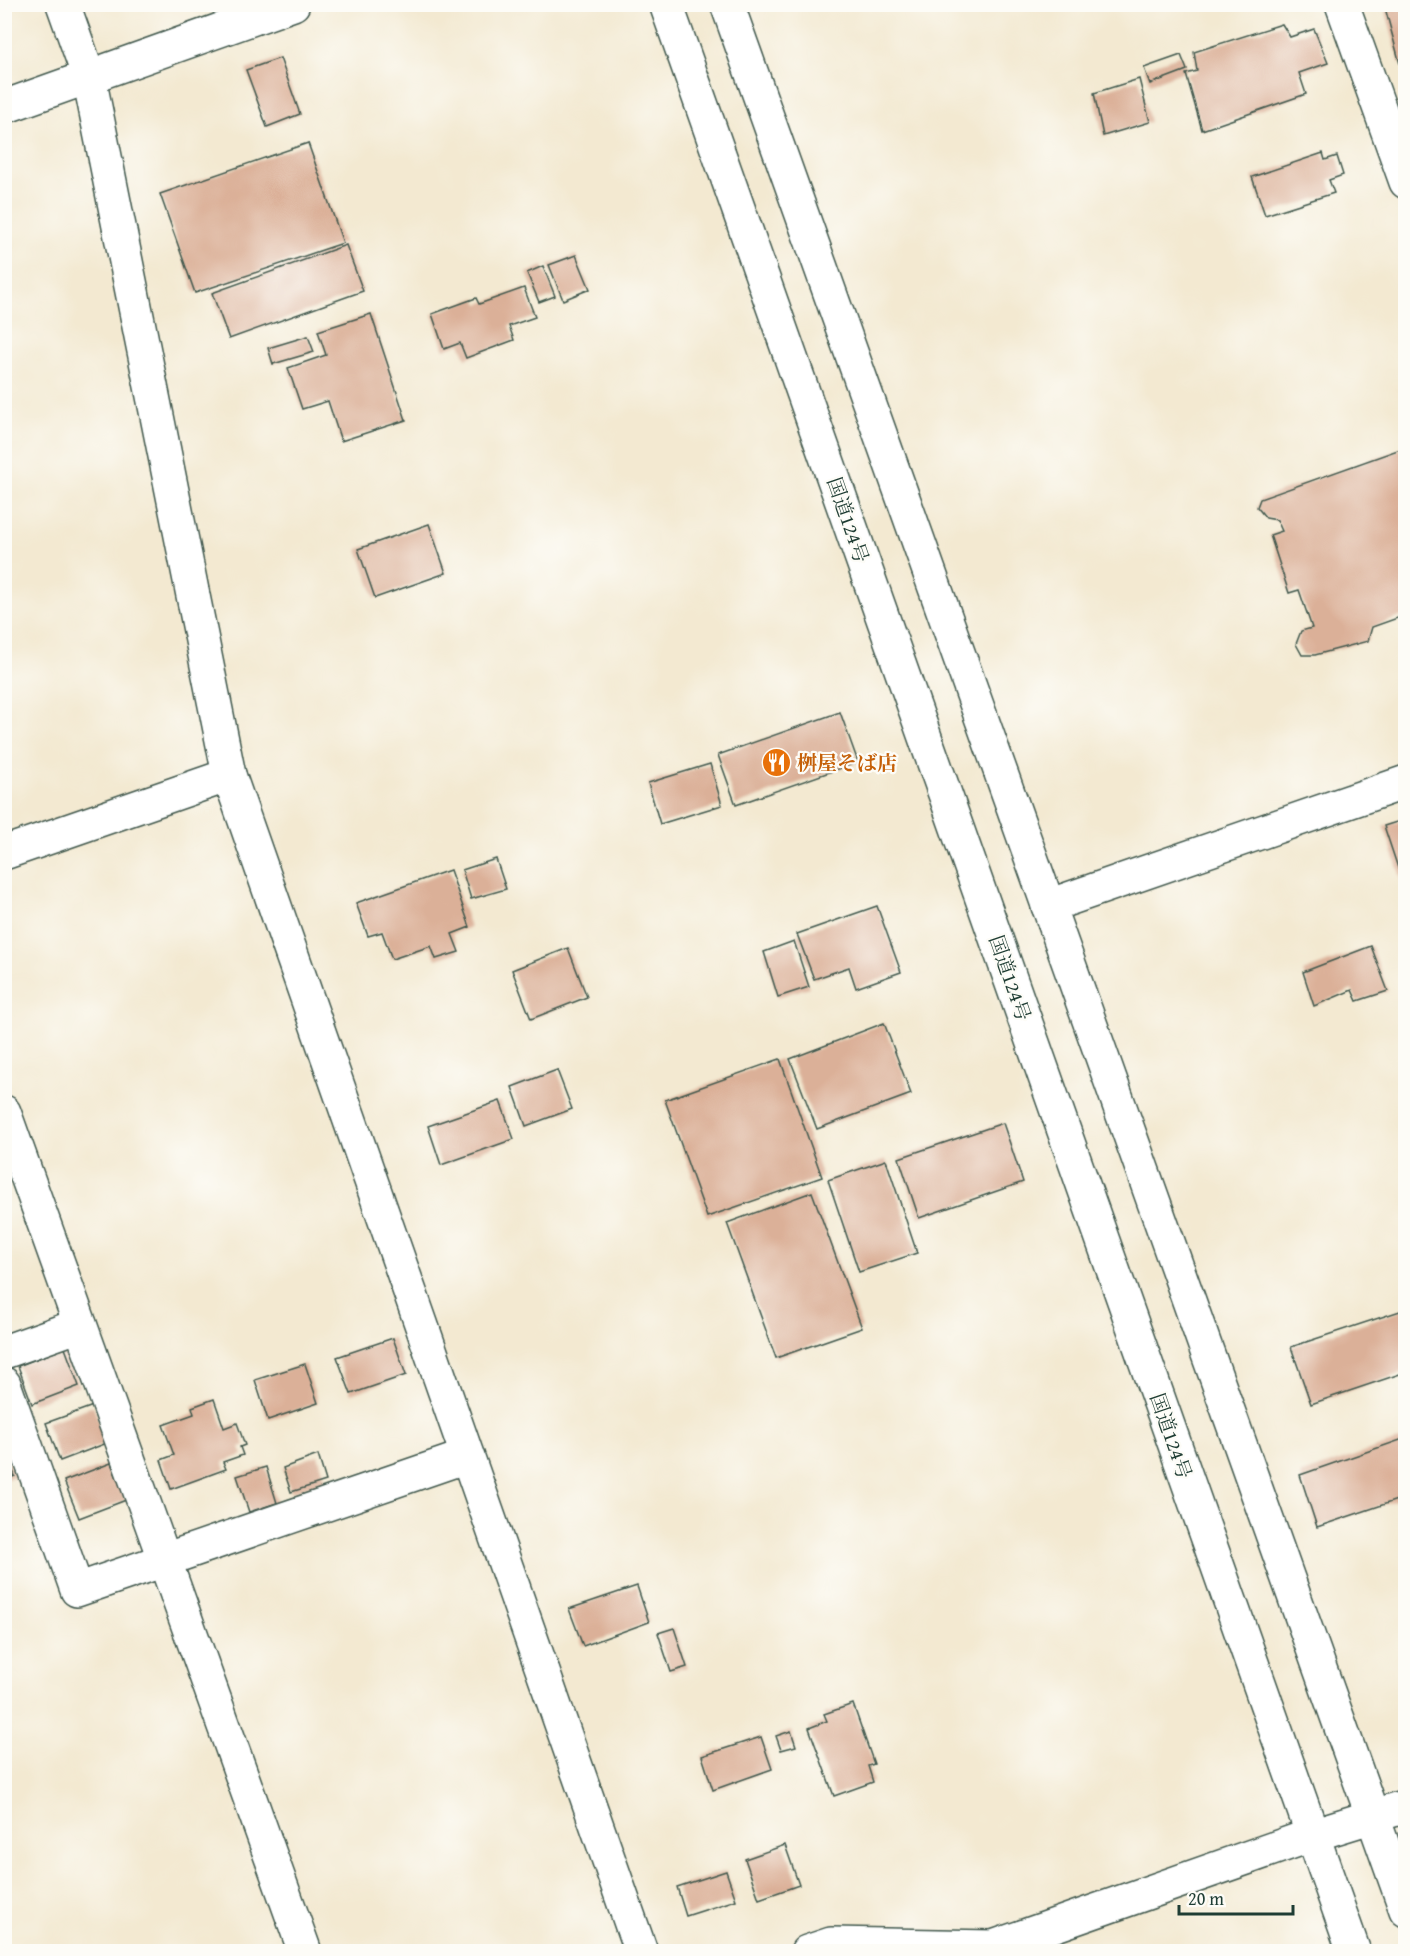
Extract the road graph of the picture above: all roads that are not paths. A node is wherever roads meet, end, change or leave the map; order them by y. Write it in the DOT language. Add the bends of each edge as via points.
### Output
graph roads {
  1 [pos="63,4"];
  2 [pos="293,4"];
  3 [pos="666,4"];
  4 [pos="727,4"];
  5 [pos="1342,4"];
  6 [pos="89,77"];
  7 [pos="4,107"];
  8 [pos="1406,182"];
  9 [pos="229,775"];
  10 [pos="1406,782"];
  11 [pos="4,853"];
  12 [pos="1048,906"];
  13 [pos="4,1112"];
  14 [pos="80,1325"];
  15 [pos="4,1352"];
  16 [pos="4,1384"];
  17 [pos="467,1456"];
  18 [pos="164,1560"];
  19 [pos="1406,1806"];
  20 [pos="1372,1816"];
  21 [pos="1312,1835"];
  22 [pos="1406,1910"];
  23 [pos="994,1949"];
  24 [pos="304,1952"];
  25 [pos="641,1952"];
  26 [pos="807,1952"];
  27 [pos="1354,1952"];
  1 -- 6 [label="main road"];
  2 -- 6 [label="main road"];
  3 -- 21 [label="main road, 国道124号"];
  4 -- 12 [label="main road"];
  5 -- 8 [label="main road"];
  6 -- 7 [label="main road"];
  6 -- 9 [label="main road"];
  9 -- 11 [label="main road"];
  9 -- 17 [label="main road"];
  10 -- 12 [label="main road"];
  12 -- 20 [label="main road"];
  13 -- 14 [label="main road"];
  14 -- 15 [label="main road"];
  14 -- 18 [label="main road"];
  16 -- 18 [label="main road" via="77,1590"];
  17 -- 18 [label="main road"];
  17 -- 25 [label="main road"];
  18 -- 24 [label="main road"];
  19 -- 20 [label="main road"];
  20 -- 21 [label="main road"];
  20 -- 22 [label="main road"];
  21 -- 23 [label="main road"];
  21 -- 27 [label="main road, 国道124号"];
  23 -- 26 [label="main road" via="831,1944"];
}
